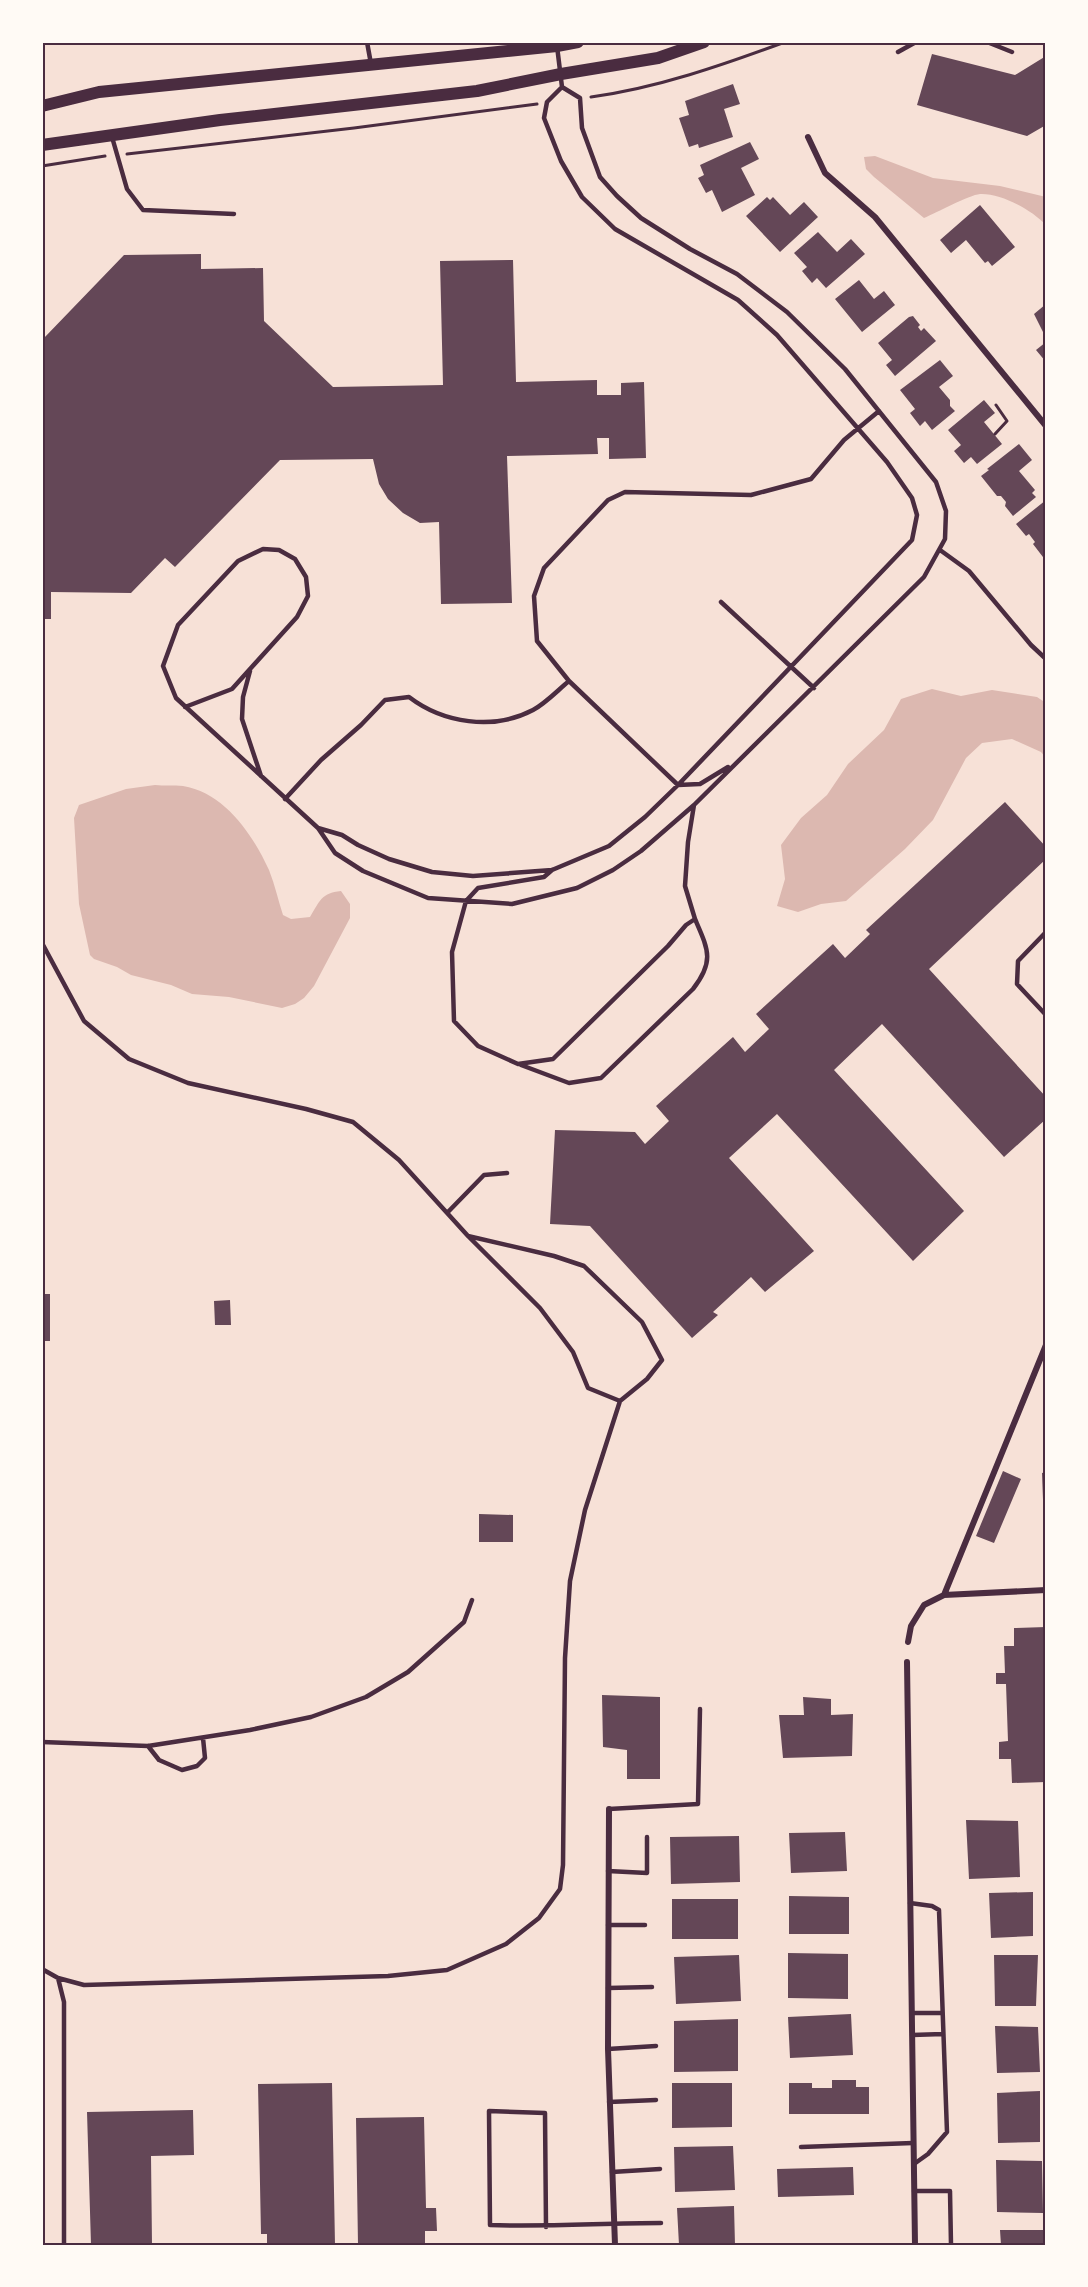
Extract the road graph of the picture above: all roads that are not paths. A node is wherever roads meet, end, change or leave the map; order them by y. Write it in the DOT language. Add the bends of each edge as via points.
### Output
graph roads {
  1 [pos="367,42"];
  2 [pos="578,42"];
  3 [pos="704,42"];
  4 [pos="916,42"];
  5 [pos="987,42"];
  6 [pos="557,46"];
  7 [pos="898,52"];
  8 [pos="1012,52"];
  9 [pos="372,66"];
  10 [pos="561,74"];
  11 [pos="562,87"];
  12 [pos="42,106"];
  13 [pos="111,135"];
  14 [pos="808,137"];
  15 [pos="42,145"];
  16 [pos="234,214"];
  17 [pos="879,411"];
  18 [pos="1046,426"];
  19 [pos="858,428"];
  20 [pos="940,550"];
  21 [pos="721,602"];
  22 [pos="1046,659"];
  23 [pos="791,665"];
  24 [pos="251,668"];
  25 [pos="569,681"];
  26 [pos="814,688"];
  27 [pos="185,706"];
  28 [pos="736,763"];
  29 [pos="262,778"];
  30 [pos="678,784"];
  31 [pos="285,799"];
  32 [pos="694,805"];
  33 [pos="318,828"];
  34 [pos="552,870"];
  35 [pos="466,901"];
  36 [pos="694,919"];
  37 [pos="1046,932"];
  38 [pos="42,943"];
  39 [pos="1046,1015"];
  40 [pos="518,1064"];
  41 [pos="507,1173"];
  42 [pos="447,1213"];
  43 [pos="468,1236"];
  44 [pos="1046,1345"];
  45 [pos="620,1401"];
  46 [pos="1046,1590"];
  47 [pos="944,1595"];
  48 [pos="472,1600"];
  49 [pos="908,1642"];
  50 [pos="907,1662"];
  51 [pos="700,1709"];
  52 [pos="203,1738"];
  53 [pos="42,1742"];
  54 [pos="148,1746"];
  55 [pos="609,1809"];
  56 [pos="647,1837"];
  57 [pos="608,1871"];
  58 [pos="910,1903"];
  59 [pos="608,1925"];
  60 [pos="645,1925"];
  61 [pos="42,1969"];
  62 [pos="58,1978"];
  63 [pos="652,1986"];
  64 [pos="608,1988"];
  65 [pos="912,2013"];
  66 [pos="942,2013"];
  67 [pos="943,2034"];
  68 [pos="912,2036"];
  69 [pos="656,2046"];
  70 [pos="608,2049"];
  71 [pos="656,2100"];
  72 [pos="609,2102"];
  73 [pos="913,2142"];
  74 [pos="801,2147"];
  75 [pos="914,2164"];
  76 [pos="660,2169"];
  77 [pos="612,2172"];
  78 [pos="914,2191"];
  79 [pos="615,2223"];
  80 [pos="661,2223"];
  81 [pos="546,2227"];
  82 [pos="64,2245"];
  83 [pos="615,2245"];
  84 [pos="915,2245"];
  85 [pos="951,2245"];
  1 -- 9 [label="lane"];
  2 -- 6 [label="main road"];
  3 -- 10 [label="main road" via="658,57"];
  4 -- 7 [label="lane"];
  5 -- 8 [label="lane"];
  6 -- 9 [label="main road"];
  6 -- 10 [label="lane"];
  9 -- 12 [label="main road" via="99,92"];
  10 -- 11 [label="lane"];
  10 -- 13 [label="main road" via="477,91"];
  11 -- 17 [label="lane" via="580,98 582,128 600,177 617,196 640,218 737,274 787,312 845,369"];
  11 -- 19 [label="lane" via="547,102 544,118 561,162 582,196 615,229 738,300 777,335"];
  13 -- 15 [label="main road"];
  13 -- 16 [label="lane" via="127,189 143,210"];
  14 -- 18 [label="street" via="825,173 875,217"];
  17 -- 19 [label="lane"];
  17 -- 20 [label="lane" via="936,482 946,511 945,539"];
  19 -- 23 [label="lane" via="912,498 917,515 912,540"];
  19 -- 25 [label="lane" via="811,479 751,495 625,492 608,500 544,568 534,596 537,641"];
  20 -- 22 [label="lane" via="969,571"];
  20 -- 26 [label="lane" via="924,577"];
  21 -- 23 [label="lane"];
  23 -- 26 [label="lane"];
  23 -- 30 [label="lane"];
  24 -- 27 [label="lane" via="232,689"];
  24 -- 27 [label="lane" via="297,617 308,596 306,577 295,559 279,550 263,549 238,561 178,625 163,666 176,698"];
  24 -- 29 [label="lane" via="242,719"];
  25 -- 30 [label="lane"];
  25 -- 31 [label="lane" via="533,710 493,723 454,719 425,709 409,697 385,700"];
  26 -- 28 [label="lane"];
  27 -- 29 [label="lane"];
  28 -- 30 [label="lane" via="700,784"];
  28 -- 32 [label="lane"];
  29 -- 31 [label="lane"];
  30 -- 34 [label="lane" via="609,846"];
  31 -- 33 [label="lane"];
  32 -- 35 [label="lane" via="641,851 577,888 512,904"];
  32 -- 36 [label="lane" via="685,886"];
  33 -- 34 [label="lane" via="342,835 389,859 432,872 473,876"];
  33 -- 35 [label="lane" via="335,853 363,871 428,898"];
  34 -- 35 [label="lane" via="544,877 478,888"];
  35 -- 40 [label="lane" via="452,952 454,1021 478,1046"];
  36 -- 40 [label="lane" via="554,1059"];
  36 -- 40 [label="lane" via="708,949 704,975 602,1078 570,1083"];
  37 -- 39 [label="lane" via="1018,961 1017,984"];
  38 -- 42 [label="lane" via="84,1022 129,1059 188,1083 353,1122 399,1160"];
  41 -- 42 [label="lane" via="484,1175"];
  42 -- 43 [label="lane"];
  43 -- 45 [label="lane" via="540,1308 573,1353 588,1388"];
  43 -- 45 [label="lane" via="584,1266 642,1322 662,1360 647,1379"];
  44 -- 47 [label="street"];
  45 -- 62 [label="lane" via="585,1510 570,1581 565,1659 563,1865 560,1889 538,1918 506,1944 447,1970 388,1976 84,1985"];
  46 -- 47 [label="street"];
  47 -- 49 [label="street" via="924,1605 910,1626"];
  48 -- 52 [label="lane" via="464,1622 408,1672 366,1697 311,1717"];
  50 -- 58 [label="street"];
  51 -- 55 [label="lane" via="698,1804"];
  52 -- 54 [label="lane"];
  52 -- 54 [label="lane" via="204,1758 197,1766 182,1770 159,1760"];
  53 -- 54 [label="lane"];
  55 -- 57 [label="street"];
  56 -- 57 [label="lane" via="647,1873"];
  57 -- 59 [label="street"];
  58 -- 65 [label="street"];
  58 -- 66 [label="lane" via="939,1910"];
  59 -- 60 [label="lane"];
  59 -- 64 [label="street"];
  61 -- 62 [label="lane"];
  62 -- 82 [label="lane" via="64,2002"];
  63 -- 64 [label="lane"];
  64 -- 70 [label="street"];
  65 -- 66 [label="lane"];
  65 -- 68 [label="street"];
  66 -- 67 [label="lane"];
  67 -- 68 [label="lane"];
  67 -- 75 [label="lane" via="947,2132"];
  68 -- 73 [label="street"];
  69 -- 70 [label="lane"];
  70 -- 72 [label="street"];
  71 -- 72 [label="lane"];
  72 -- 77 [label="street"];
  73 -- 74 [label="lane"];
  73 -- 75 [label="street"];
  75 -- 78 [label="street"];
  76 -- 77 [label="lane"];
  77 -- 79 [label="street"];
  78 -- 84 [label="street"];
  78 -- 85 [label="lane" via="950,2191"];
  79 -- 80 [label="lane"];
  79 -- 81 [label="lane"];
  79 -- 83 [label="street"];
  81 -- 81 [label="lane" via="490,2225 489,2111 545,2113"];
}
